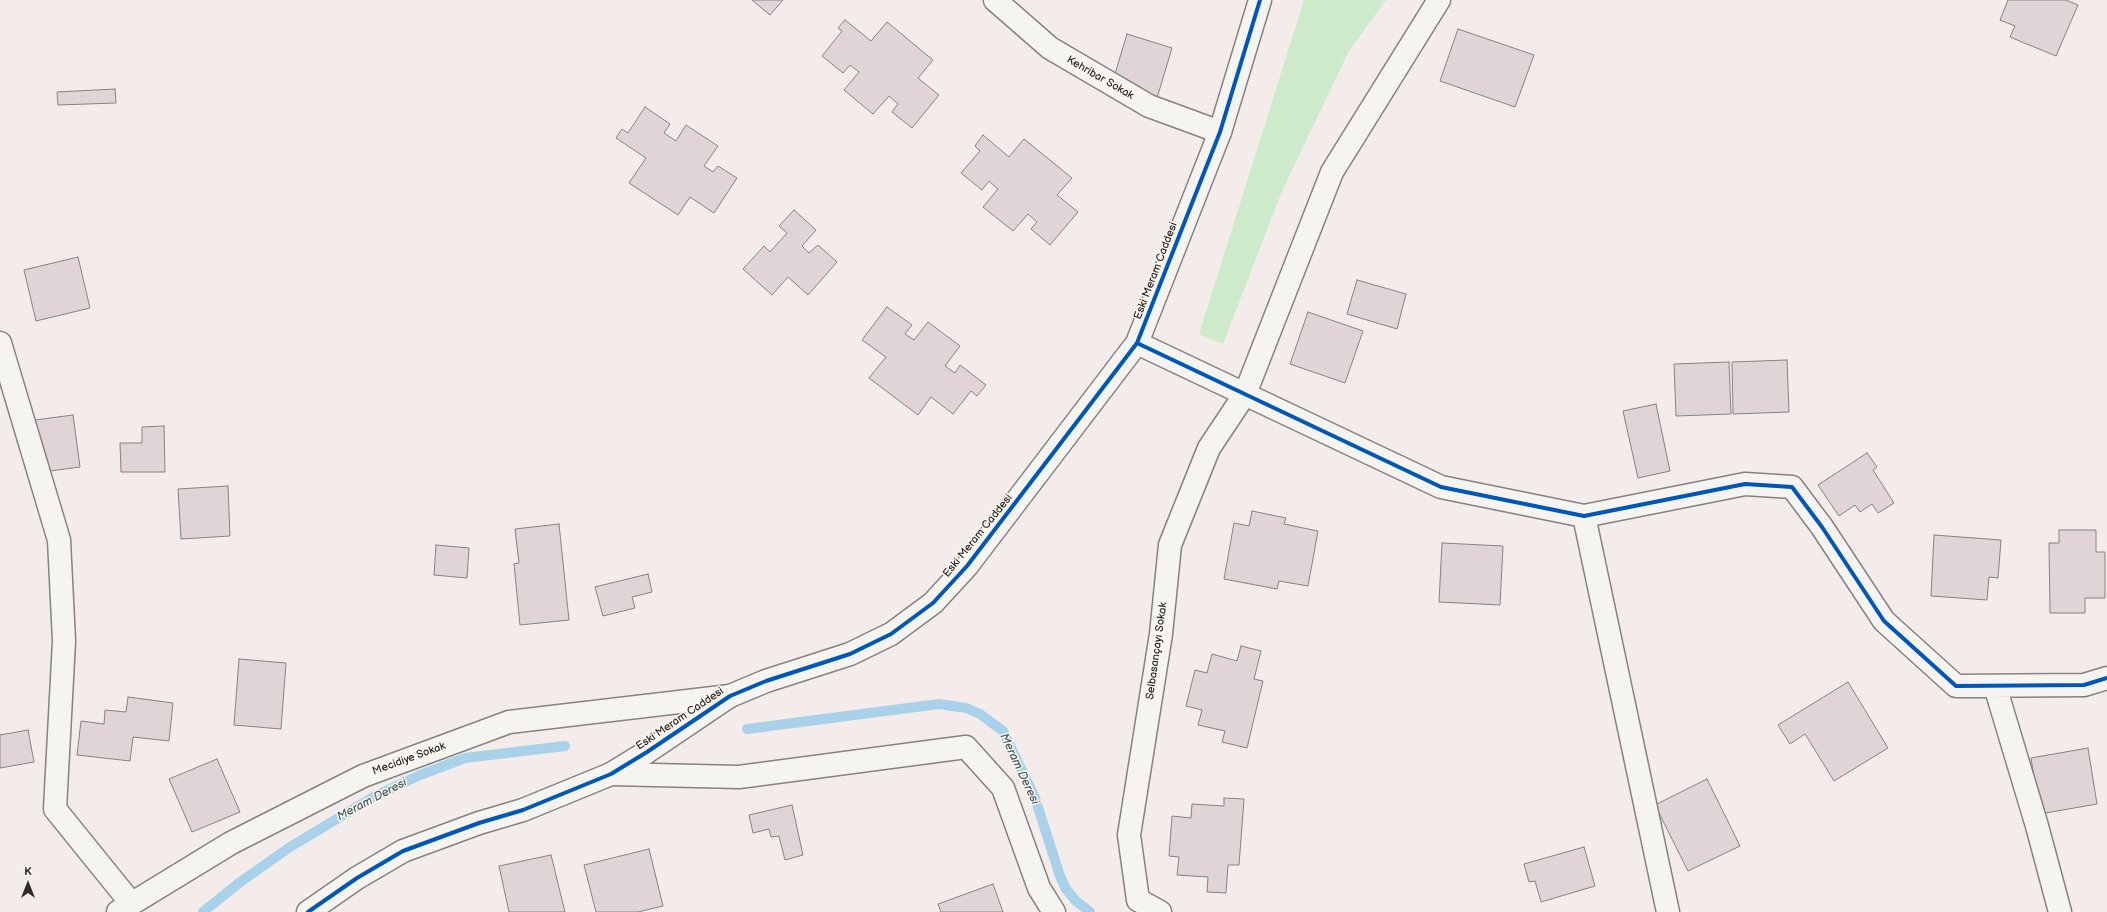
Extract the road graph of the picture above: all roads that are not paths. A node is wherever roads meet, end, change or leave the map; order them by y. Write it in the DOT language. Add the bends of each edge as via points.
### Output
graph roads {
  1 [pos="995,0"];
  2 [pos="1260,0"];
  3 [pos="1438,0"];
  4 [pos="1220,132"];
  5 [pos="0,343"];
  6 [pos="1137,343"];
  7 [pos="1245,394"];
  8 [pos="1584,516"];
  9 [pos="2107,678"];
  10 [pos="1995,686"];
  11 [pos="730,696"];
  12 [pos="611,774"];
  13 [pos="125,908"];
  14 [pos="308,912"];
  15 [pos="1054,912"];
  16 [pos="1160,912"];
  17 [pos="1668,912"];
  18 [pos="2060,912"];
  1 -- 4 [label="street, Kehribar Sokak" via="1050,48 1096,75 1149,106"];
  2 -- 4 [label="street, Eski Meram Caddesi"];
  3 -- 7 [label="street" via="1332,172"];
  4 -- 6 [label="street, Eski Meram Caddesi"];
  5 -- 13 [label="street" via="59,540 64,641 55,809"];
  6 -- 7 [label="street"];
  6 -- 11 [label="street, Eski Meram Caddesi" via="967,566 933,603 891,634 850,654 766,681"];
  7 -- 8 [label="street" via="1441,487"];
  7 -- 16 [label="street, Selbasançayı Sokak" via="1209,448 1170,545 1161,634 1129,835 1138,900"];
  8 -- 10 [label="street" via="1745,484 1792,487 1822,527 1884,621 1956,686"];
  8 -- 17 [label="street"];
  9 -- 10 [label="street" via="2084,685"];
  10 -- 18 [label="street"];
  11 -- 12 [label="street, Eski Meram Caddesi"];
  11 -- 13 [label="street, Mecidiye Sokak" via="509,722 363,776 231,843"];
  12 -- 14 [label="street, Eski Meram Caddesi" via="573,791 403,852 357,878"];
  12 -- 15 [label="street" via="739,777 966,747 1003,788 1039,888"];
}
